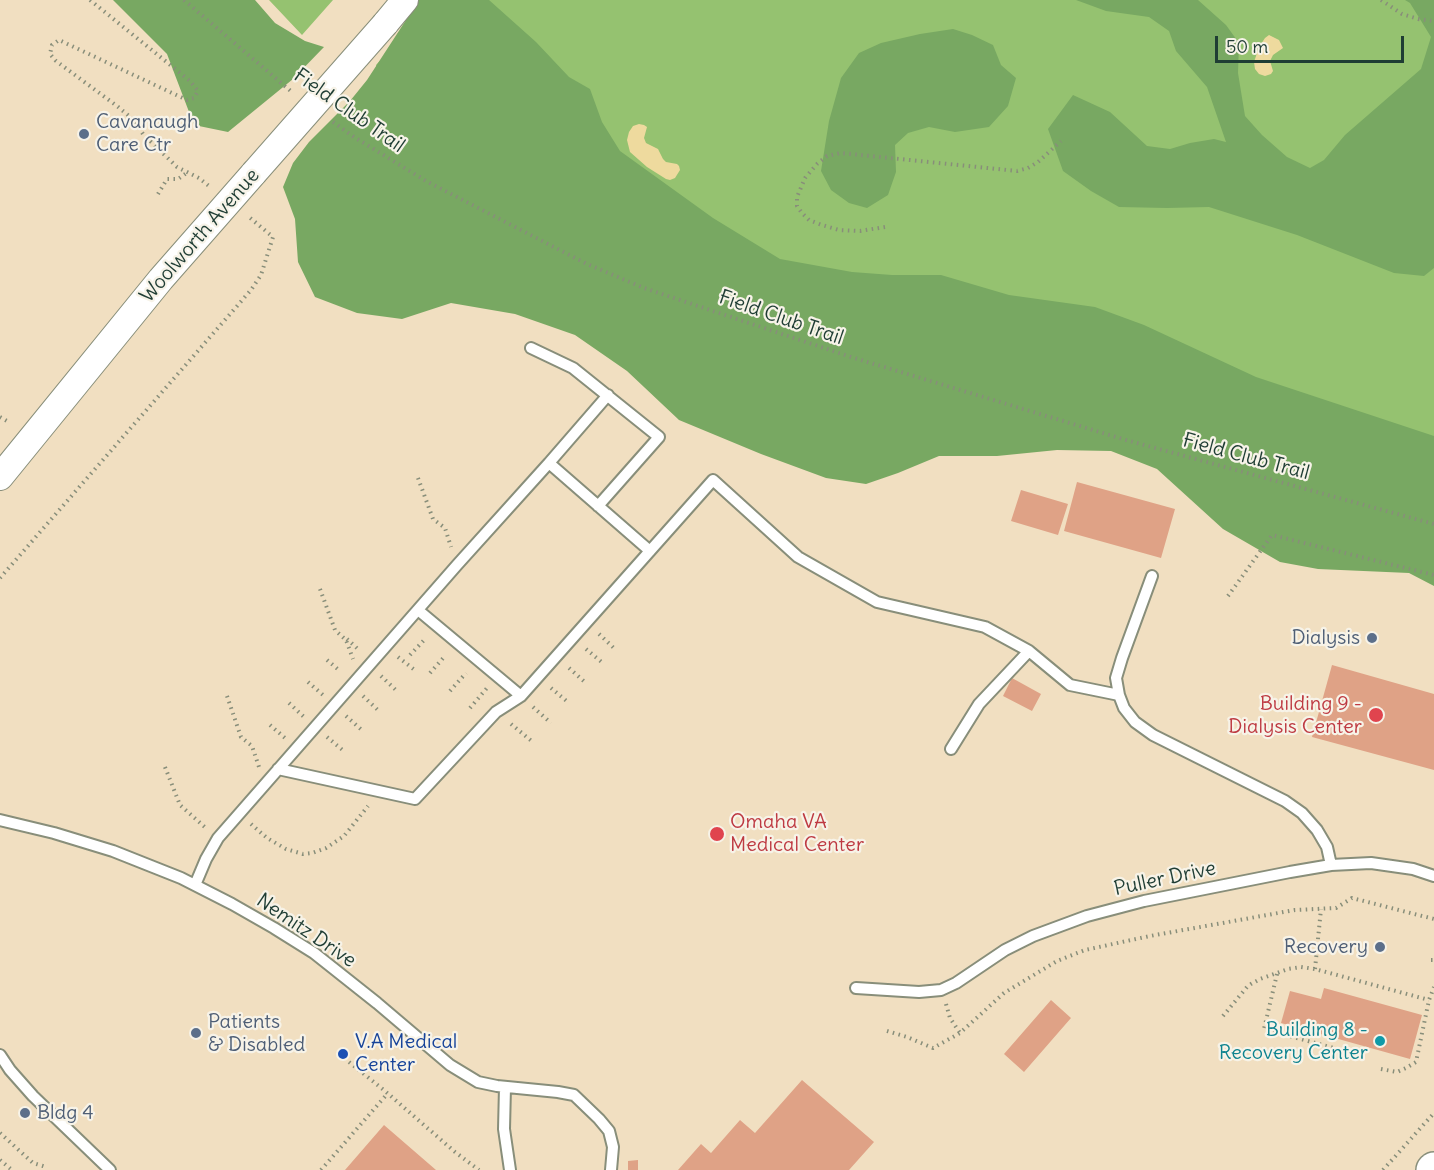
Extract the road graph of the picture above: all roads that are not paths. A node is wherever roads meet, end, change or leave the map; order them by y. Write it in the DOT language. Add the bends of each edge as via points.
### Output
graph roads {
  1 [pos="405,0"];
  2 [pos="531,348"];
  3 [pos="608,395"];
  4 [pos="549,463"];
  5 [pos="0,477"];
  6 [pos="598,506"];
  7 [pos="650,550"];
  8 [pos="1152,576"];
  9 [pos="418,610"];
  10 [pos="1029,651"];
  11 [pos="1119,695"];
  12 [pos="521,696"];
  13 [pos="951,749"];
  14 [pos="278,769"];
  15 [pos="0,820"];
  16 [pos="1331,866"];
  17 [pos="1434,876"];
  18 [pos="195,885"];
  19 [pos="856,988"];
  20 [pos="0,1054"];
  21 [pos="505,1087"];
  22 [pos="110,1170"];
  23 [pos="510,1170"];
  24 [pos="611,1170"];
  1 -- 5 [label="street, Woolworth Avenue, bridge" via="161,279"];
  2 -- 3 [label="lane" via="573,368"];
  3 -- 4 [label="lane"];
  3 -- 6 [label="lane" via="659,437"];
  4 -- 6 [label="lane"];
  4 -- 9 [label="lane"];
  6 -- 7 [label="lane"];
  7 -- 10 [label="lane" via="713,480 798,558 877,602 985,627"];
  7 -- 12 [label="lane"];
  8 -- 11 [label="lane" via="1116,678"];
  9 -- 12 [label="lane"];
  9 -- 14 [label="lane"];
  10 -- 11 [label="lane" via="1070,685"];
  10 -- 13 [label="lane" via="979,704"];
  11 -- 16 [label="lane" via="1124,708 1153,735 1302,813 1327,847"];
  12 -- 14 [label="lane" via="497,711 415,799"];
  14 -- 18 [label="lane" via="218,838"];
  15 -- 18 [label="lane, Nemitz Drive" via="114,851"];
  16 -- 17 [label="lane, Puller Drive" via="1392,865"];
  16 -- 19 [label="lane, Puller Drive" via="1144,901 1087,916 1005,950 941,990"];
  18 -- 21 [label="lane, Nemitz Drive" via="314,953 450,1065 478,1082"];
  20 -- 22 [label="lane" via="33,1096"];
  21 -- 23 [label="lane" via="504,1129"];
  21 -- 24 [label="lane, Nemitz Drive" via="574,1095 609,1131 613,1147"];
}
